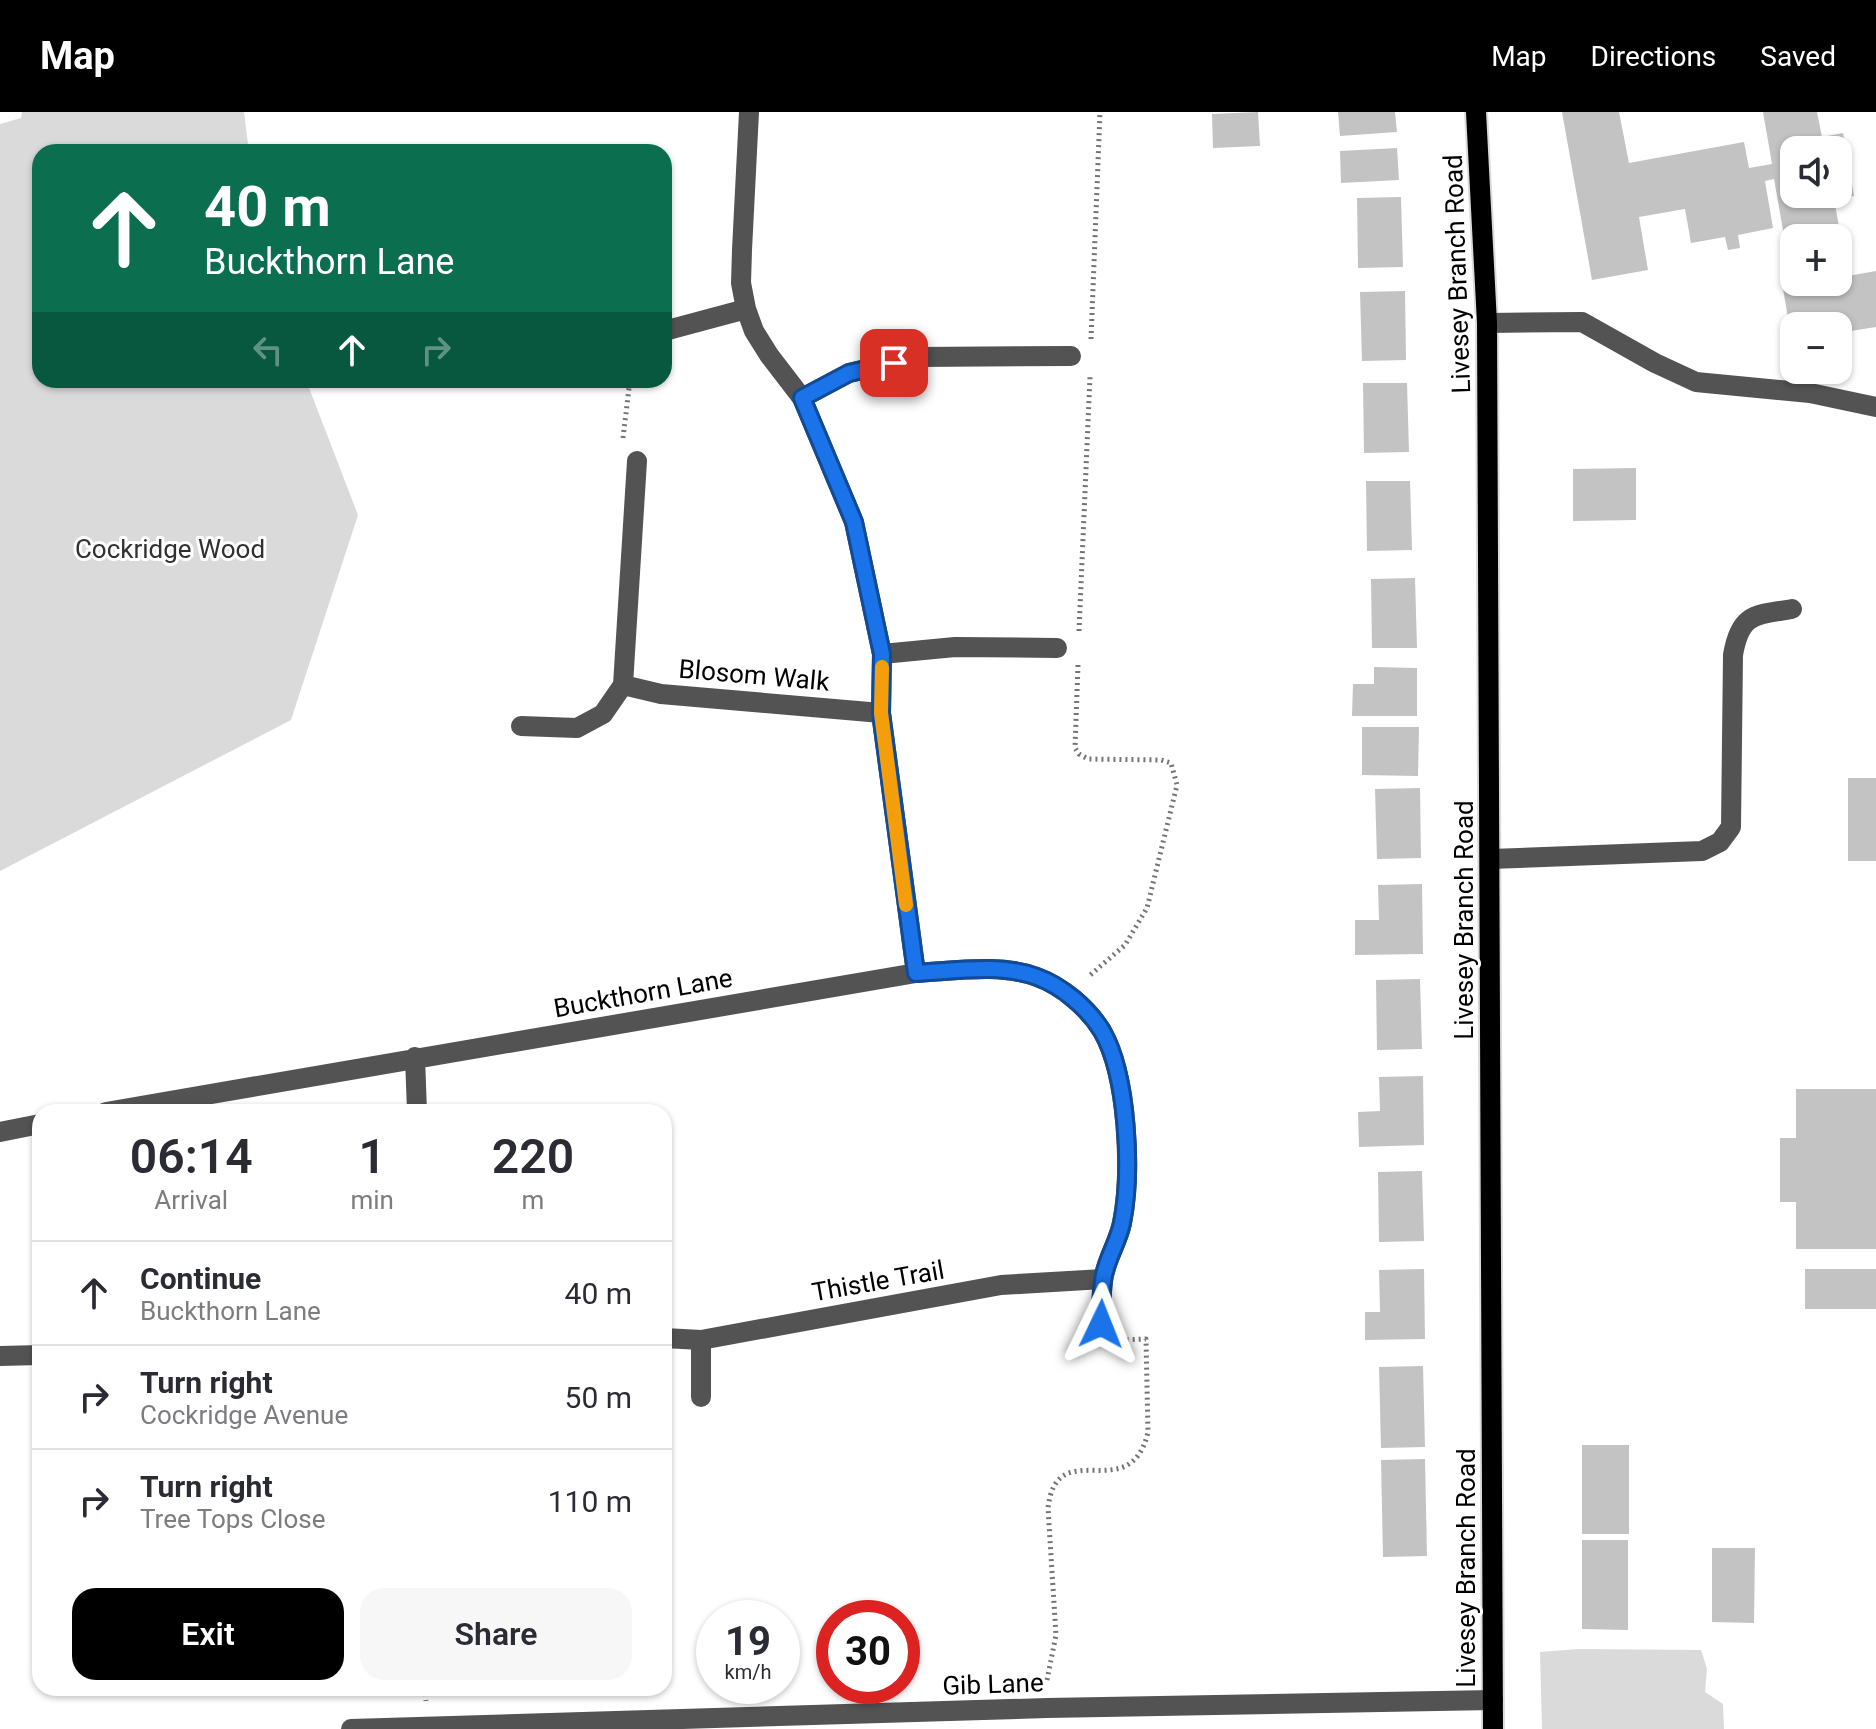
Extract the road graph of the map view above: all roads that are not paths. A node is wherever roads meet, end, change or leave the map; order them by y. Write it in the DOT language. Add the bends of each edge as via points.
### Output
graph roads {
  1 [pos="749,112"];
  2 [pos="1476,112"];
  3 [pos="746,309"];
  4 [pos="1487,323"];
  5 [pos="672,329"];
  6 [pos="1081,353"];
  7 [pos="802,398"];
  8 [pos="1876,407"];
  9 [pos="637,461"];
  10 [pos="1792,609"];
  11 [pos="1057,648"];
  12 [pos="882,654"];
  13 [pos="623,685"];
  14 [pos="881,713"];
  15 [pos="521,726"];
  16 [pos="1490,859"];
  17 [pos="916,973"];
  18 [pos="415,1057"];
  19 [pos="151,1104"];
  20 [pos="417,1104"];
  21 [pos="32,1126"];
  22 [pos="0,1132"];
  23 [pos="1103,1279"];
  24 [pos="1101,1324"];
  25 [pos="672,1338"];
  26 [pos="701,1340"];
  27 [pos="32,1355"];
  28 [pos="0,1356"];
  29 [pos="701,1397"];
  30 [pos="1493,1700"];
  31 [pos="1047,1708"];
  32 [pos="351,1729"];
  33 [pos="1048,1729"];
  34 [pos="1493,1729"];
  1 -- 3 [label="street" via="741,283"];
  2 -- 4 [label="main road, Livesey Branch Road"];
  3 -- 5 [label="street"];
  3 -- 7 [label="street" via="769,355"];
  4 -- 8 [label="street" via="1582,322 1696,382 1810,393"];
  4 -- 16 [label="main road, Livesey Branch Road"];
  6 -- 7 [label="street" via="916,357 849,373"];
  7 -- 12 [label="street" via="854,522"];
  9 -- 13 [label="street"];
  10 -- 16 [label="street" via="1754,615 1736,638 1731,827 1720,842 1702,851"];
  11 -- 12 [label="street" via="955,647"];
  12 -- 14 [label="street"];
  13 -- 14 [label="street, Blosom Walk" via="661,694"];
  13 -- 15 [label="street" via="603,714 577,728"];
  14 -- 17 [label="street"];
  16 -- 30 [label="main road, Livesey Branch Road"];
  17 -- 18 [label="street, Buckthorn Lane"];
  17 -- 23 [label="street, Buckthorn Lane" via="993,970 1037,977 1086,1010 1102,1032 1115,1064 1127,1145 1122,1223"];
  18 -- 19 [label="street, Buckthorn Lane"];
  18 -- 20 [label="street"];
  21 -- 22 [label="street"];
  23 -- 24 [label="street"];
  23 -- 26 [label="street, Thistle Trail" via="1001,1285"];
  25 -- 26 [label="street, Thistle Trail"];
  26 -- 29 [label="street"];
  27 -- 28 [label="street"];
  30 -- 31 [label="street, Gib Lane"];
  30 -- 34 [label="main road, Livesey Branch Road"];
  31 -- 32 [label="street, Gib Lane"];
  31 -- 33 [label="street"];
}
